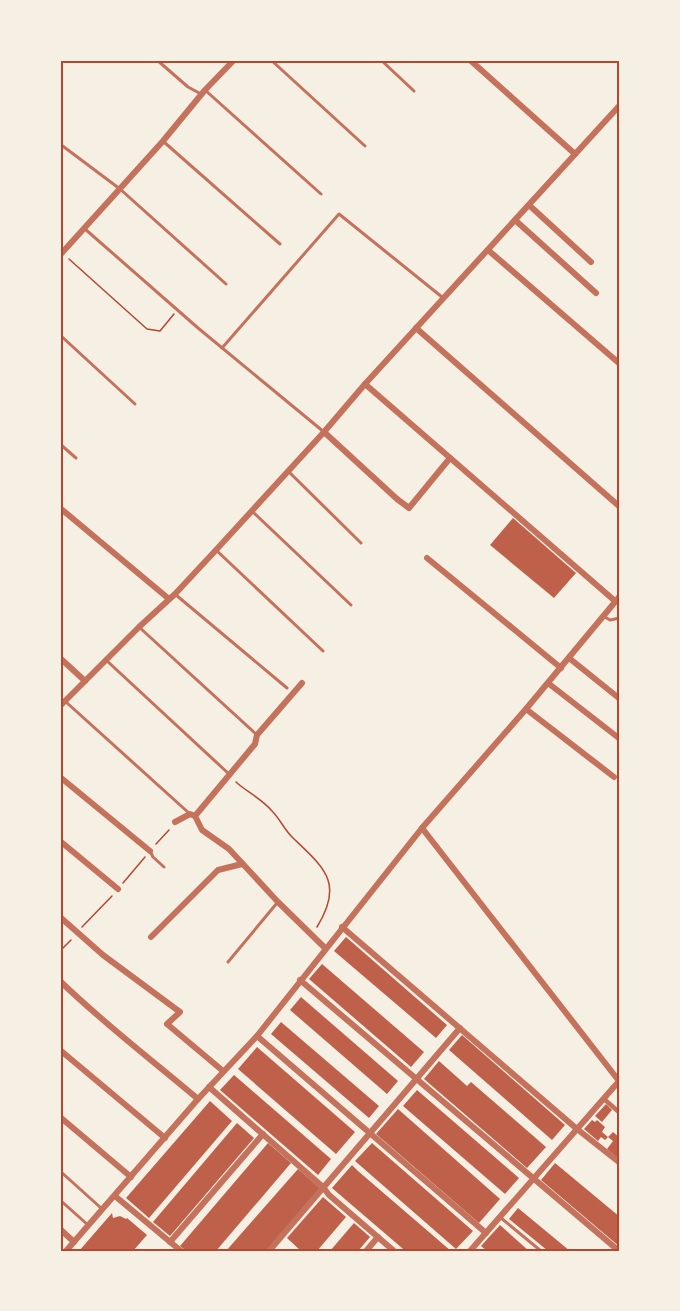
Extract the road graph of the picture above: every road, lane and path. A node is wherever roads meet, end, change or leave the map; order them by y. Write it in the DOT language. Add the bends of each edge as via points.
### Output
graph roads {
  1 [pos="157,60"];
  2 [pos="234,60"];
  3 [pos="271,60"];
  4 [pos="381,60"];
  5 [pos="470,60"];
  6 [pos="414,91"];
  7 [pos="204,92"];
  8 [pos="620,105"];
  9 [pos="163,141"];
  10 [pos="60,144"];
  11 [pos="365,146"];
  12 [pos="575,154"];
  13 [pos="120,189"];
  14 [pos="321,194"];
  15 [pos="528,205"];
  16 [pos="515,220"];
  17 [pos="84,228"];
  18 [pos="280,244"];
  19 [pos="62,249"];
  20 [pos="488,250"];
  21 [pos="591,262"];
  22 [pos="226,284"];
  23 [pos="596,293"];
  24 [pos="444,299"];
  25 [pos="177,310"];
  26 [pos="416,328"];
  27 [pos="60,335"];
  28 [pos="222,348"];
  29 [pos="620,364"];
  30 [pos="365,384"];
  31 [pos="135,404"];
  32 [pos="324,432"];
  33 [pos="60,444"];
  34 [pos="76,458"];
  35 [pos="450,458"];
  36 [pos="288,471"];
  37 [pos="620,507"];
  38 [pos="60,508"];
  39 [pos="252,510"];
  40 [pos="361,543"];
  41 [pos="216,550"];
  42 [pos="427,558"];
  43 [pos="175,594"];
  44 [pos="169,599"];
  45 [pos="618,599"];
  46 [pos="351,605"];
  47 [pos="603,616"];
  48 [pos="620,618"];
  49 [pos="138,627"];
  50 [pos="324,651"];
  51 [pos="60,658"];
  52 [pos="569,658"];
  53 [pos="106,660"];
  54 [pos="561,668"];
  55 [pos="85,681"];
  56 [pos="302,683"];
  57 [pos="548,683"];
  58 [pos="287,688"];
  59 [pos="620,699"];
  60 [pos="62,704"];
  61 [pos="526,709"];
  62 [pos="257,735"];
  63 [pos="620,739"];
  64 [pos="230,775"];
  65 [pos="60,777"];
  66 [pos="614,777"];
  67 [pos="193,815"];
  68 [pos="175,822"];
  69 [pos="422,828"];
  70 [pos="60,841"];
  71 [pos="150,851"];
  72 [pos="242,864"];
  73 [pos="164,867"];
  74 [pos="118,889"];
  75 [pos="278,902"];
  76 [pos="60,917"];
  77 [pos="342,927"];
  78 [pos="312,936"];
  79 [pos="151,937"];
  80 [pos="325,948"];
  81 [pos="228,962"];
  82 [pos="300,980"];
  83 [pos="60,981"];
  84 [pos="460,1028"];
  85 [pos="257,1036"];
  86 [pos="60,1050"];
  87 [pos="223,1071"];
  88 [pos="416,1078"];
  89 [pos="620,1081"];
  90 [pos="209,1087"];
  91 [pos="198,1099"];
  92 [pos="604,1099"];
  93 [pos="620,1113"];
  94 [pos="60,1117"];
  95 [pos="577,1129"];
  96 [pos="369,1133"];
  97 [pos="263,1134"];
  98 [pos="165,1137"];
  99 [pos="620,1163"];
  100 [pos="60,1171"];
  101 [pos="131,1177"];
  102 [pos="533,1179"];
  103 [pos="323,1186"];
  104 [pos="115,1196"];
  105 [pos="60,1200"];
  106 [pos="103,1209"];
  107 [pos="500,1217"];
  108 [pos="88,1225"];
  109 [pos="60,1229"];
  110 [pos="486,1233"];
  111 [pos="378,1237"];
  112 [pos="74,1242"];
  113 [pos="170,1242"];
  114 [pos="474,1250"];
  115 [pos="66,1251"];
  116 [pos="181,1251"];
  117 [pos="269,1251"];
  118 [pos="366,1251"];
  119 [pos="394,1251"];
  120 [pos="541,1251"];
  121 [pos="619,1251"];
  1 -- 7 [label="lane" via="188,87"];
  2 -- 7 [label="street"];
  3 -- 11 [label="lane"];
  4 -- 6 [label="lane"];
  5 -- 12 [label="street"];
  7 -- 9 [label="street"];
  7 -- 14 [label="lane"];
  8 -- 12 [label="street"];
  9 -- 13 [label="street"];
  9 -- 18 [label="lane"];
  10 -- 13 [label="lane"];
  12 -- 15 [label="street"];
  13 -- 17 [label="street"];
  13 -- 22 [label="lane"];
  15 -- 16 [label="street"];
  15 -- 21 [label="street"];
  16 -- 20 [label="street"];
  16 -- 23 [label="street"];
  17 -- 19 [label="street"];
  17 -- 25 [label="lane"];
  19 -- 25 [label="path" via="147,329 160,331"];
  20 -- 24 [label="street"];
  20 -- 29 [label="street"];
  24 -- 26 [label="street"];
  24 -- 28 [label="lane" via="339,214"];
  25 -- 28 [label="lane"];
  26 -- 30 [label="street"];
  26 -- 37 [label="street"];
  27 -- 31 [label="lane"];
  28 -- 32 [label="lane"];
  30 -- 32 [label="street"];
  30 -- 35 [label="street"];
  32 -- 35 [label="street" via="409,508"];
  32 -- 36 [label="street"];
  33 -- 34 [label="lane"];
  35 -- 45 [label="street"];
  36 -- 39 [label="street"];
  36 -- 40 [label="lane"];
  38 -- 44 [label="street"];
  39 -- 41 [label="street"];
  39 -- 46 [label="lane"];
  41 -- 43 [label="street"];
  41 -- 50 [label="lane"];
  42 -- 54 [label="street"];
  43 -- 44 [label="street"];
  43 -- 58 [label="lane"];
  44 -- 49 [label="street"];
  45 -- 47 [label="street"];
  47 -- 48 [label="lane" via="610,620"];
  47 -- 52 [label="street"];
  49 -- 53 [label="street"];
  49 -- 62 [label="lane"];
  51 -- 55 [label="street"];
  52 -- 54 [label="street"];
  52 -- 59 [label="street"];
  53 -- 55 [label="street"];
  53 -- 64 [label="lane"];
  54 -- 57 [label="street"];
  55 -- 60 [label="street"];
  56 -- 62 [label="street"];
  57 -- 61 [label="street"];
  57 -- 63 [label="street"];
  60 -- 67 [label="lane"];
  61 -- 66 [label="street"];
  61 -- 69 [label="street"];
  62 -- 64 [label="street" via="255,744"];
  64 -- 67 [label="street"];
  64 -- 78 [label="path" via="271,810 289,835 324,870 329,884 328,909"];
  65 -- 71 [label="street"];
  67 -- 68 [label="street"];
  67 -- 72 [label="street" via="202,831 230,849"];
  69 -- 77 [label="street"];
  69 -- 89 [label="street"];
  70 -- 74 [label="street"];
  71 -- 73 [label="lane"];
  72 -- 75 [label="street"];
  72 -- 79 [label="street" via="218,870"];
  75 -- 78 [label="street"];
  75 -- 81 [label="lane"];
  76 -- 87 [label="street" via="103,955 180,1012 167,1024"];
  77 -- 80 [label="street"];
  77 -- 84 [label="street"];
  78 -- 80 [label="street"];
  80 -- 82 [label="street"];
  82 -- 85 [label="street"];
  82 -- 88 [label="street"];
  83 -- 91 [label="street"];
  84 -- 88 [label="street"];
  84 -- 95 [label="street"];
  85 -- 87 [label="street"];
  85 -- 96 [label="street"];
  86 -- 98 [label="street"];
  87 -- 90 [label="street"];
  88 -- 96 [label="street"];
  88 -- 102 [label="street"];
  89 -- 92 [label="street"];
  90 -- 91 [label="street"];
  90 -- 97 [label="street"];
  91 -- 98 [label="street"];
  92 -- 93 [label="street"];
  92 -- 95 [label="street"];
  94 -- 101 [label="street"];
  95 -- 99 [label="street"];
  95 -- 102 [label="street"];
  96 -- 103 [label="street"];
  96 -- 110 [label="street"];
  97 -- 103 [label="street"];
  97 -- 113 [label="street"];
  98 -- 101 [label="street"];
  100 -- 106 [label="lane"];
  101 -- 104 [label="street"];
  102 -- 107 [label="street"];
  102 -- 121 [label="street"];
  103 -- 111 [label="street"];
  103 -- 117 [label="street"];
  104 -- 106 [label="street"];
  104 -- 113 [label="street"];
  105 -- 108 [label="lane"];
  106 -- 108 [label="street"];
  107 -- 110 [label="street"];
  107 -- 120 [label="lane"];
  108 -- 112 [label="street"];
  109 -- 112 [label="street"];
  110 -- 114 [label="street"];
  111 -- 118 [label="street"];
  111 -- 119 [label="street"];
  112 -- 115 [label="street"];
  113 -- 116 [label="street"];
}
